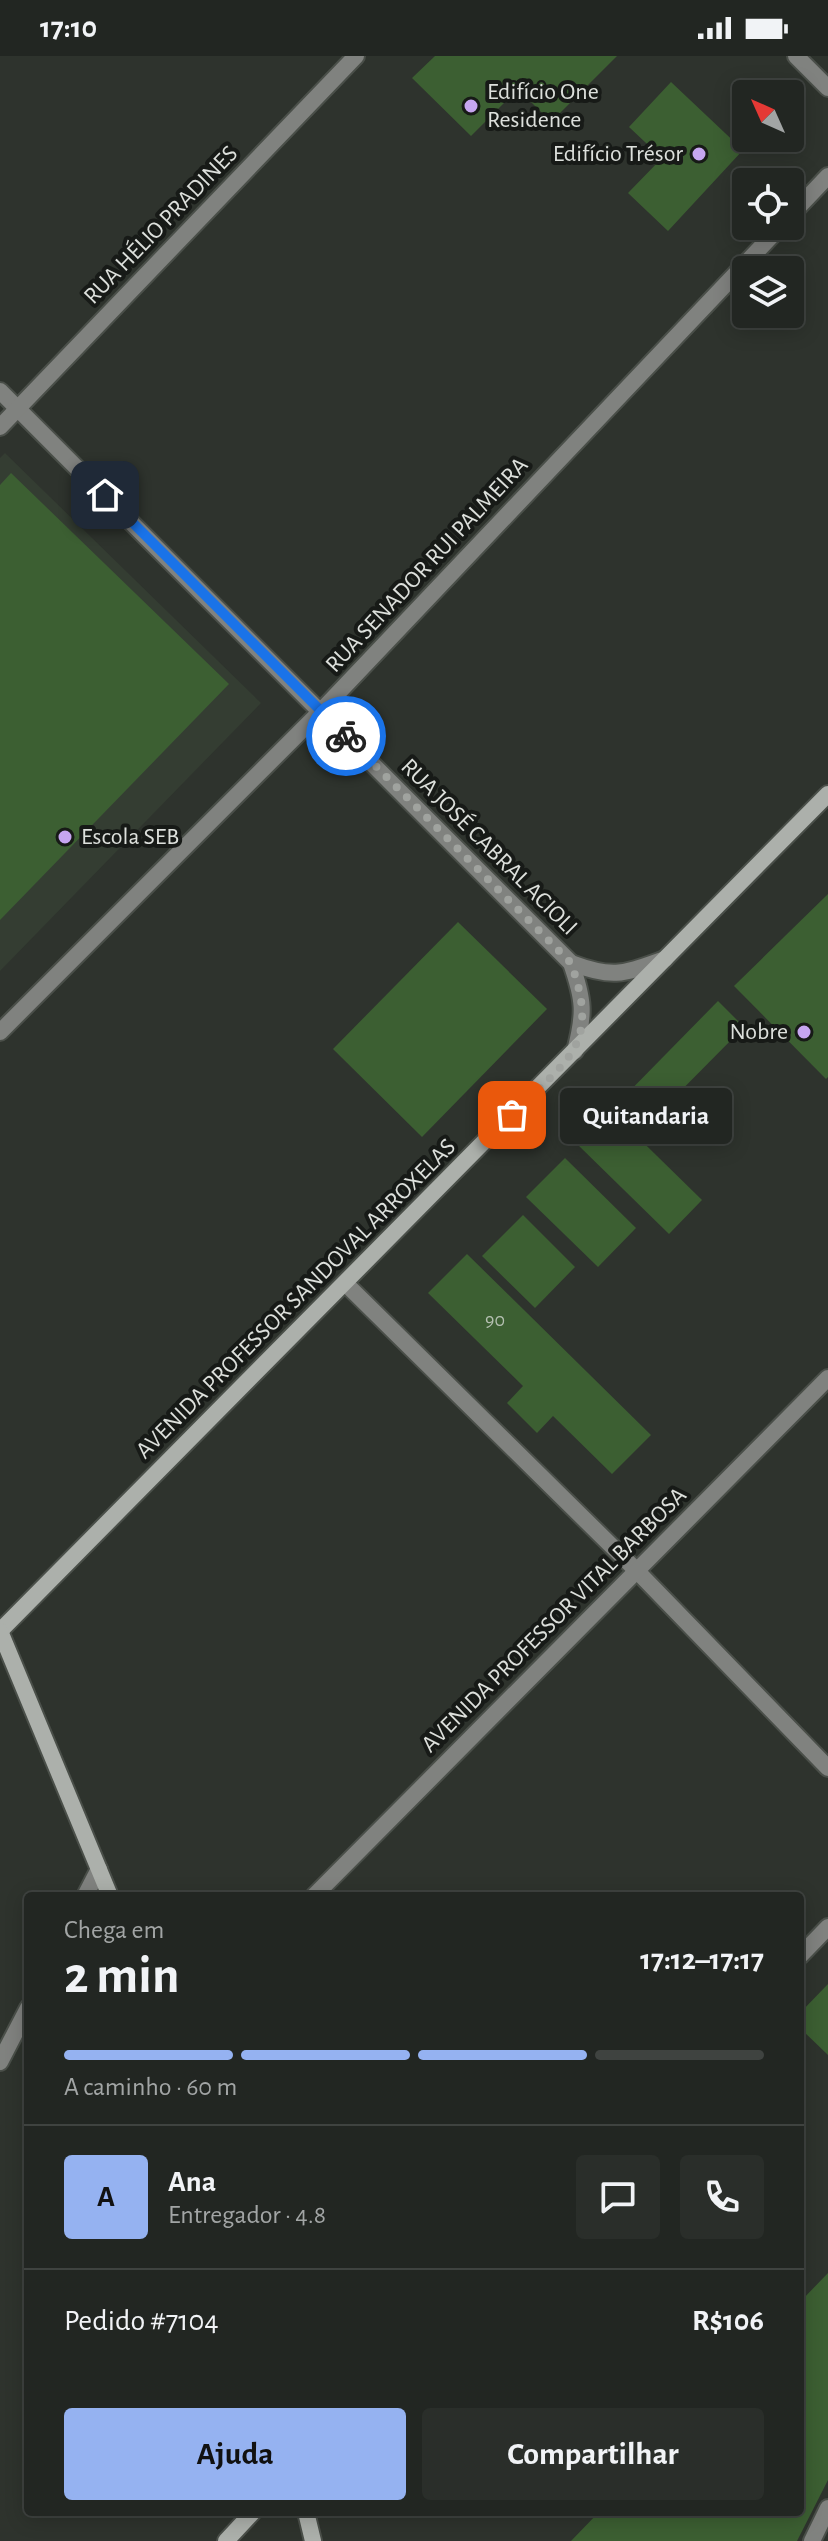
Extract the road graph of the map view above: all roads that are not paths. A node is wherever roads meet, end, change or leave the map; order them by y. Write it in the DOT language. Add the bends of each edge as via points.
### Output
graph roads {
  1 [pos="356,56"];
  2 [pos="796,56"];
  3 [pos="828,88"];
  4 [pos="828,176"];
  5 [pos="804,201"];
  6 [pos="768,240"];
  7 [pos="0,391"];
  8 [pos="18,409"];
  9 [pos="0,427"];
  10 [pos="321,711"];
  11 [pos="828,794"];
  12 [pos="666,959"];
  13 [pos="571,963"];
  14 [pos="0,1032"];
  15 [pos="575,1051"];
  16 [pos="346,1284"];
  17 [pos="828,1378"];
  18 [pos="636,1570"];
  19 [pos="0,1631"];
  20 [pos="828,1768"];
  21 [pos="99,1869"];
  22 [pos="87,1892"];
  23 [pos="108,1892"];
  24 [pos="318,1892"];
  25 [pos="828,1927"];
  26 [pos="804,1952"];
  27 [pos="24,2013"];
  28 [pos="7,2032"];
  29 [pos="0,2062"];
  30 [pos="828,2508"];
  31 [pos="249,2516"];
  32 [pos="307,2516"];
  33 [pos="226,2541"];
  34 [pos="313,2541"];
  35 [pos="812,2541"];
  1 -- 8 [label="street, RUA HÉLIO PRADINES"];
  2 -- 3 [label="street"];
  4 -- 5 [label="street"];
  6 -- 10 [label="street, RUA SENADOR RUI PALMEIRA"];
  7 -- 8 [label="street, RUA JOSÉ CABRAL ACIOLI"];
  8 -- 9 [label="street, RUA HÉLIO PRADINES"];
  8 -- 10 [label="street, RUA JOSÉ CABRAL ACIOLI"];
  10 -- 13 [label="street, RUA JOSÉ CABRAL ACIOLI"];
  10 -- 14 [label="street, RUA SENADOR RUI PALMEIRA"];
  11 -- 12 [label="street, AVENIDA PROFESSOR SANDOVAL ARROXELAS"];
  12 -- 13 [label="street, RUA JOSÉ CABRAL ACIOLI" via="621,974"];
  12 -- 15 [label="street, AVENIDA PROFESSOR SANDOVAL ARROXELAS"];
  13 -- 15 [label="street, RUA JOSÉ CABRAL ACIOLI" via="584,1017"];
  15 -- 16 [label="street, AVENIDA PROFESSOR SANDOVAL ARROXELAS"];
  16 -- 18 [label="street"];
  16 -- 19 [label="street, AVENIDA PROFESSOR SANDOVAL ARROXELAS"];
  17 -- 18 [label="street, AVENIDA PROFESSOR VITAL BARBOSA"];
  18 -- 20 [label="street"];
  18 -- 24 [label="street, AVENIDA PROFESSOR VITAL BARBOSA"];
  19 -- 21 [label="street"];
  21 -- 22 [label="street"];
  21 -- 23 [label="street"];
  25 -- 26 [label="street"];
  27 -- 28 [label="street"];
  28 -- 29 [label="street"];
  30 -- 35 [label="street"];
  31 -- 33 [label="street"];
  32 -- 34 [label="street"];
}
